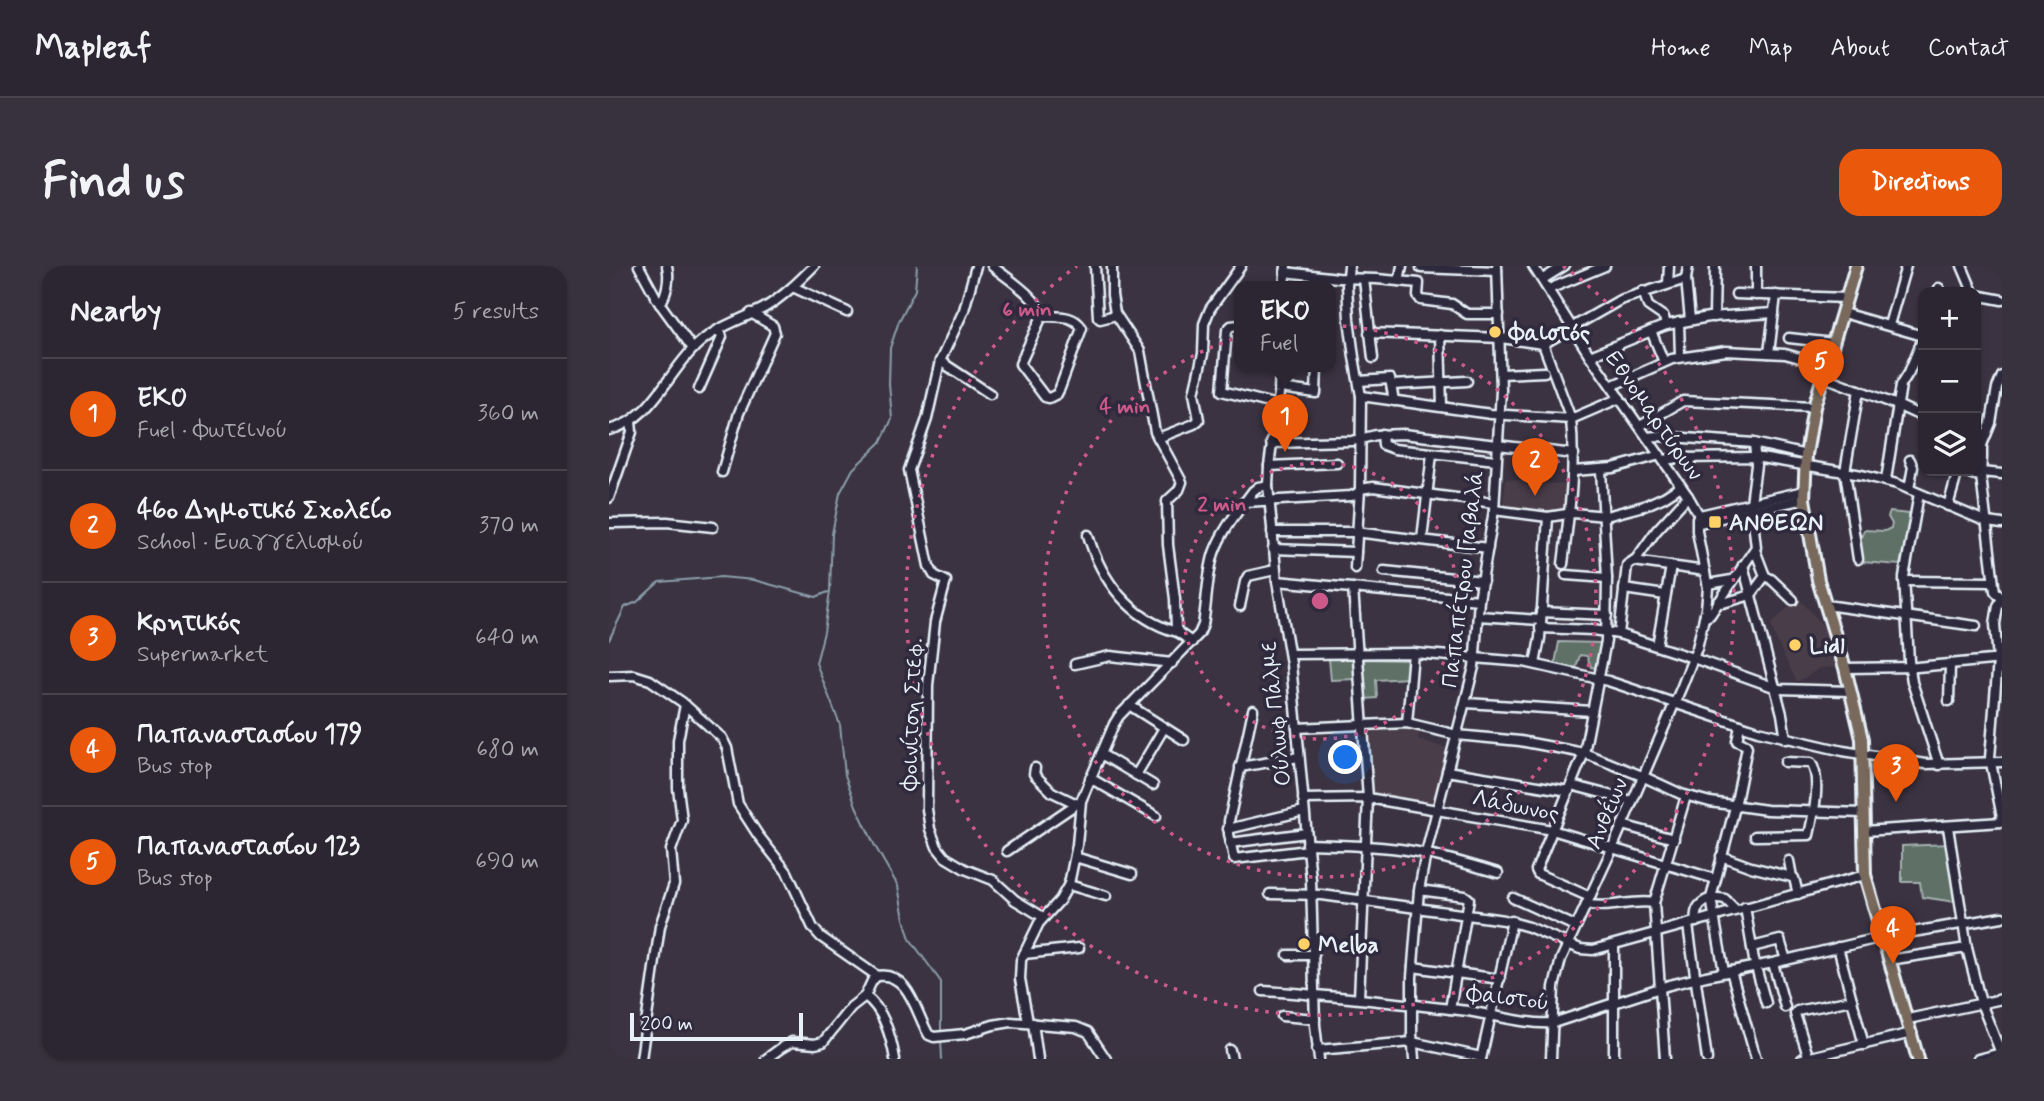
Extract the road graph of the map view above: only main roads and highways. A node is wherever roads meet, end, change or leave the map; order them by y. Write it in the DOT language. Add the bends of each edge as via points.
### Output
graph roads {
  1 [pos="1856,266"];
  2 [pos="1918,1059"];
  1 -- 2 [label="main road" via="1814,407 1804,495 1815,566 1860,726 1865,875"];
}
